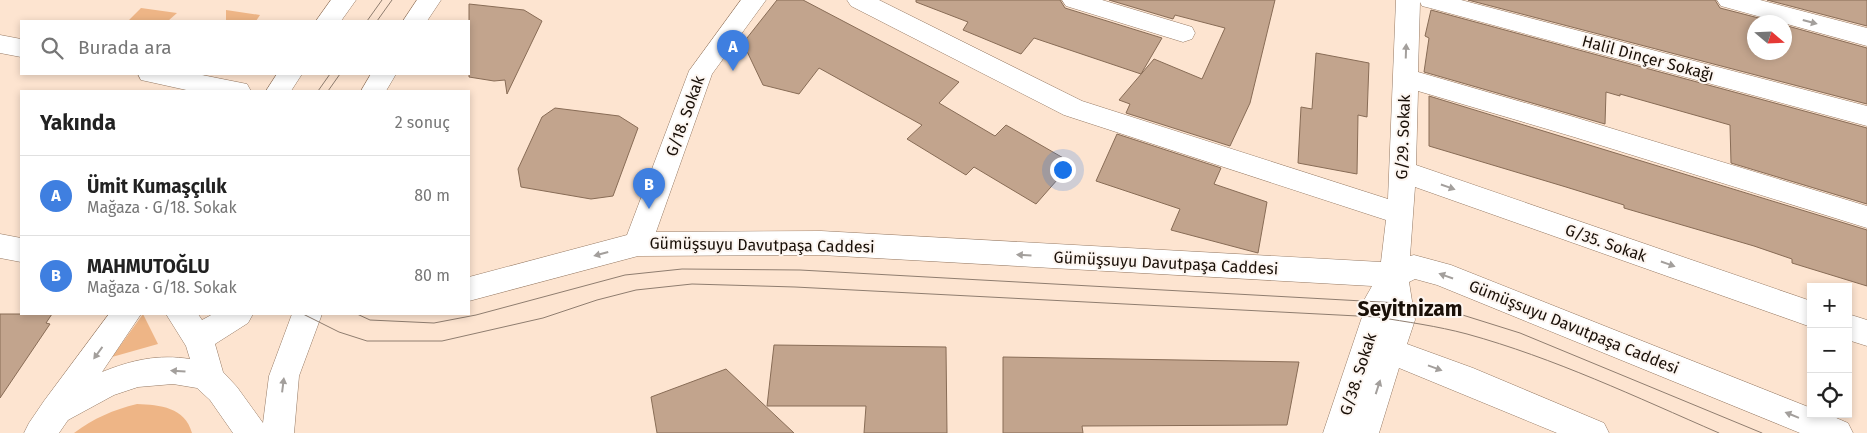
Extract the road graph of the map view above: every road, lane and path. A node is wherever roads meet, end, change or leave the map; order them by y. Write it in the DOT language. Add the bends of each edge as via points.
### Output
graph roads {
  1 [pos="344,0"];
  2 [pos="429,0"];
  3 [pos="754,0"];
  4 [pos="859,0"];
  5 [pos="1074,0"];
  6 [pos="1408,0"];
  7 [pos="1430,0"];
  8 [pos="1523,0"];
  9 [pos="1729,0"];
  10 [pos="329,20"];
  11 [pos="417,20"];
  12 [pos="1521,24"];
  13 [pos="1184,32"];
  14 [pos="1867,37"];
  15 [pos="0,44"];
  16 [pos="20,48"];
  17 [pos="155,75"];
  18 [pos="289,75"];
  19 [pos="383,75"];
  20 [pos="1406,78"];
  21 [pos="233,90"];
  22 [pos="279,90"];
  23 [pos="374,90"];
  24 [pos="1867,116"];
  25 [pos="1402,171"];
  26 [pos="1400,214"];
  27 [pos="1867,217"];
  28 [pos="638,244"];
  29 [pos="0,246"];
  30 [pos="20,250"];
  31 [pos="1394,274"];
  32 [pos="470,288"];
  33 [pos="1807,313"];
  34 [pos="125,315"];
  35 [pos="182,315"];
  36 [pos="236,315"];
  37 [pos="307,315"];
  38 [pos="1851,328"];
  39 [pos="1867,333"];
  40 [pos="198,338"];
  41 [pos="1390,351"];
  42 [pos="208,378"];
  43 [pos="48,422"];
  44 [pos="252,433"];
  45 [pos="278,433"];
  46 [pos="1339,433"];
  47 [pos="1363,433"];
  48 [pos="1593,433"];
  49 [pos="1837,433"];
  1 -- 10 [label="street"];
  2 -- 11 [label="street"];
  3 -- 28 [label="street, G/18. Sokak" via="701,71"];
  4 -- 26 [label="street" via="1073,108"];
  5 -- 13 [label="street"];
  20 -- 6 [label="street, G/29. Sokak, one-way"];
  7 -- 12 [label="street, Halil Dinçer Sokağı"];
  8 -- 12 [label="street"];
  9 -- 14 [label="street, one-way"];
  12 -- 24 [label="street, Halil Dinçer Sokağı"];
  15 -- 16 [label="street"];
  17 -- 21 [label="street"];
  18 -- 22 [label="street"];
  19 -- 23 [label="street"];
  20 -- 25 [label="street, G/29. Sokak"];
  20 -- 27 [label="street"];
  25 -- 26 [label="street, G/29. Sokak"];
  25 -- 33 [label="street, G/35. Sokak, one-way"];
  26 -- 31 [label="street, G/29. Sokak"];
  31 -- 28 [label="street, Gümüşsuyu Davutpaşa Caddesi, one-way" via="821,243"];
  28 -- 32 [label="street, Gümüşsuyu Davutpaşa Caddesi, one-way"];
  29 -- 30 [label="street"];
  31 -- 41 [label="street, G/38. Sokak" via="1400,320"];
  31 -- 46 [label="street, G/38. Sokak" via="1378,302 1377,317"];
  49 -- 31 [label="street, Gümüşsuyu Davutpaşa Caddesi, one-way" via="1441,274 1414,267"];
  34 -- 43 [label="street, one-way"];
  35 -- 40 [label="street"];
  36 -- 40 [label="street"];
  45 -- 37 [label="street, one-way" via="284,376"];
  38 -- 39 [label="street"];
  40 -- 42 [label="street" via="207,359"];
  47 -- 41 [label="street, G/38. Sokak, one-way"];
  41 -- 48 [label="street, one-way"];
  42 -- 43 [label="street, one-way" via="183,371 152,370 133,374 93,390"];
  42 -- 44 [label="street"];
}
